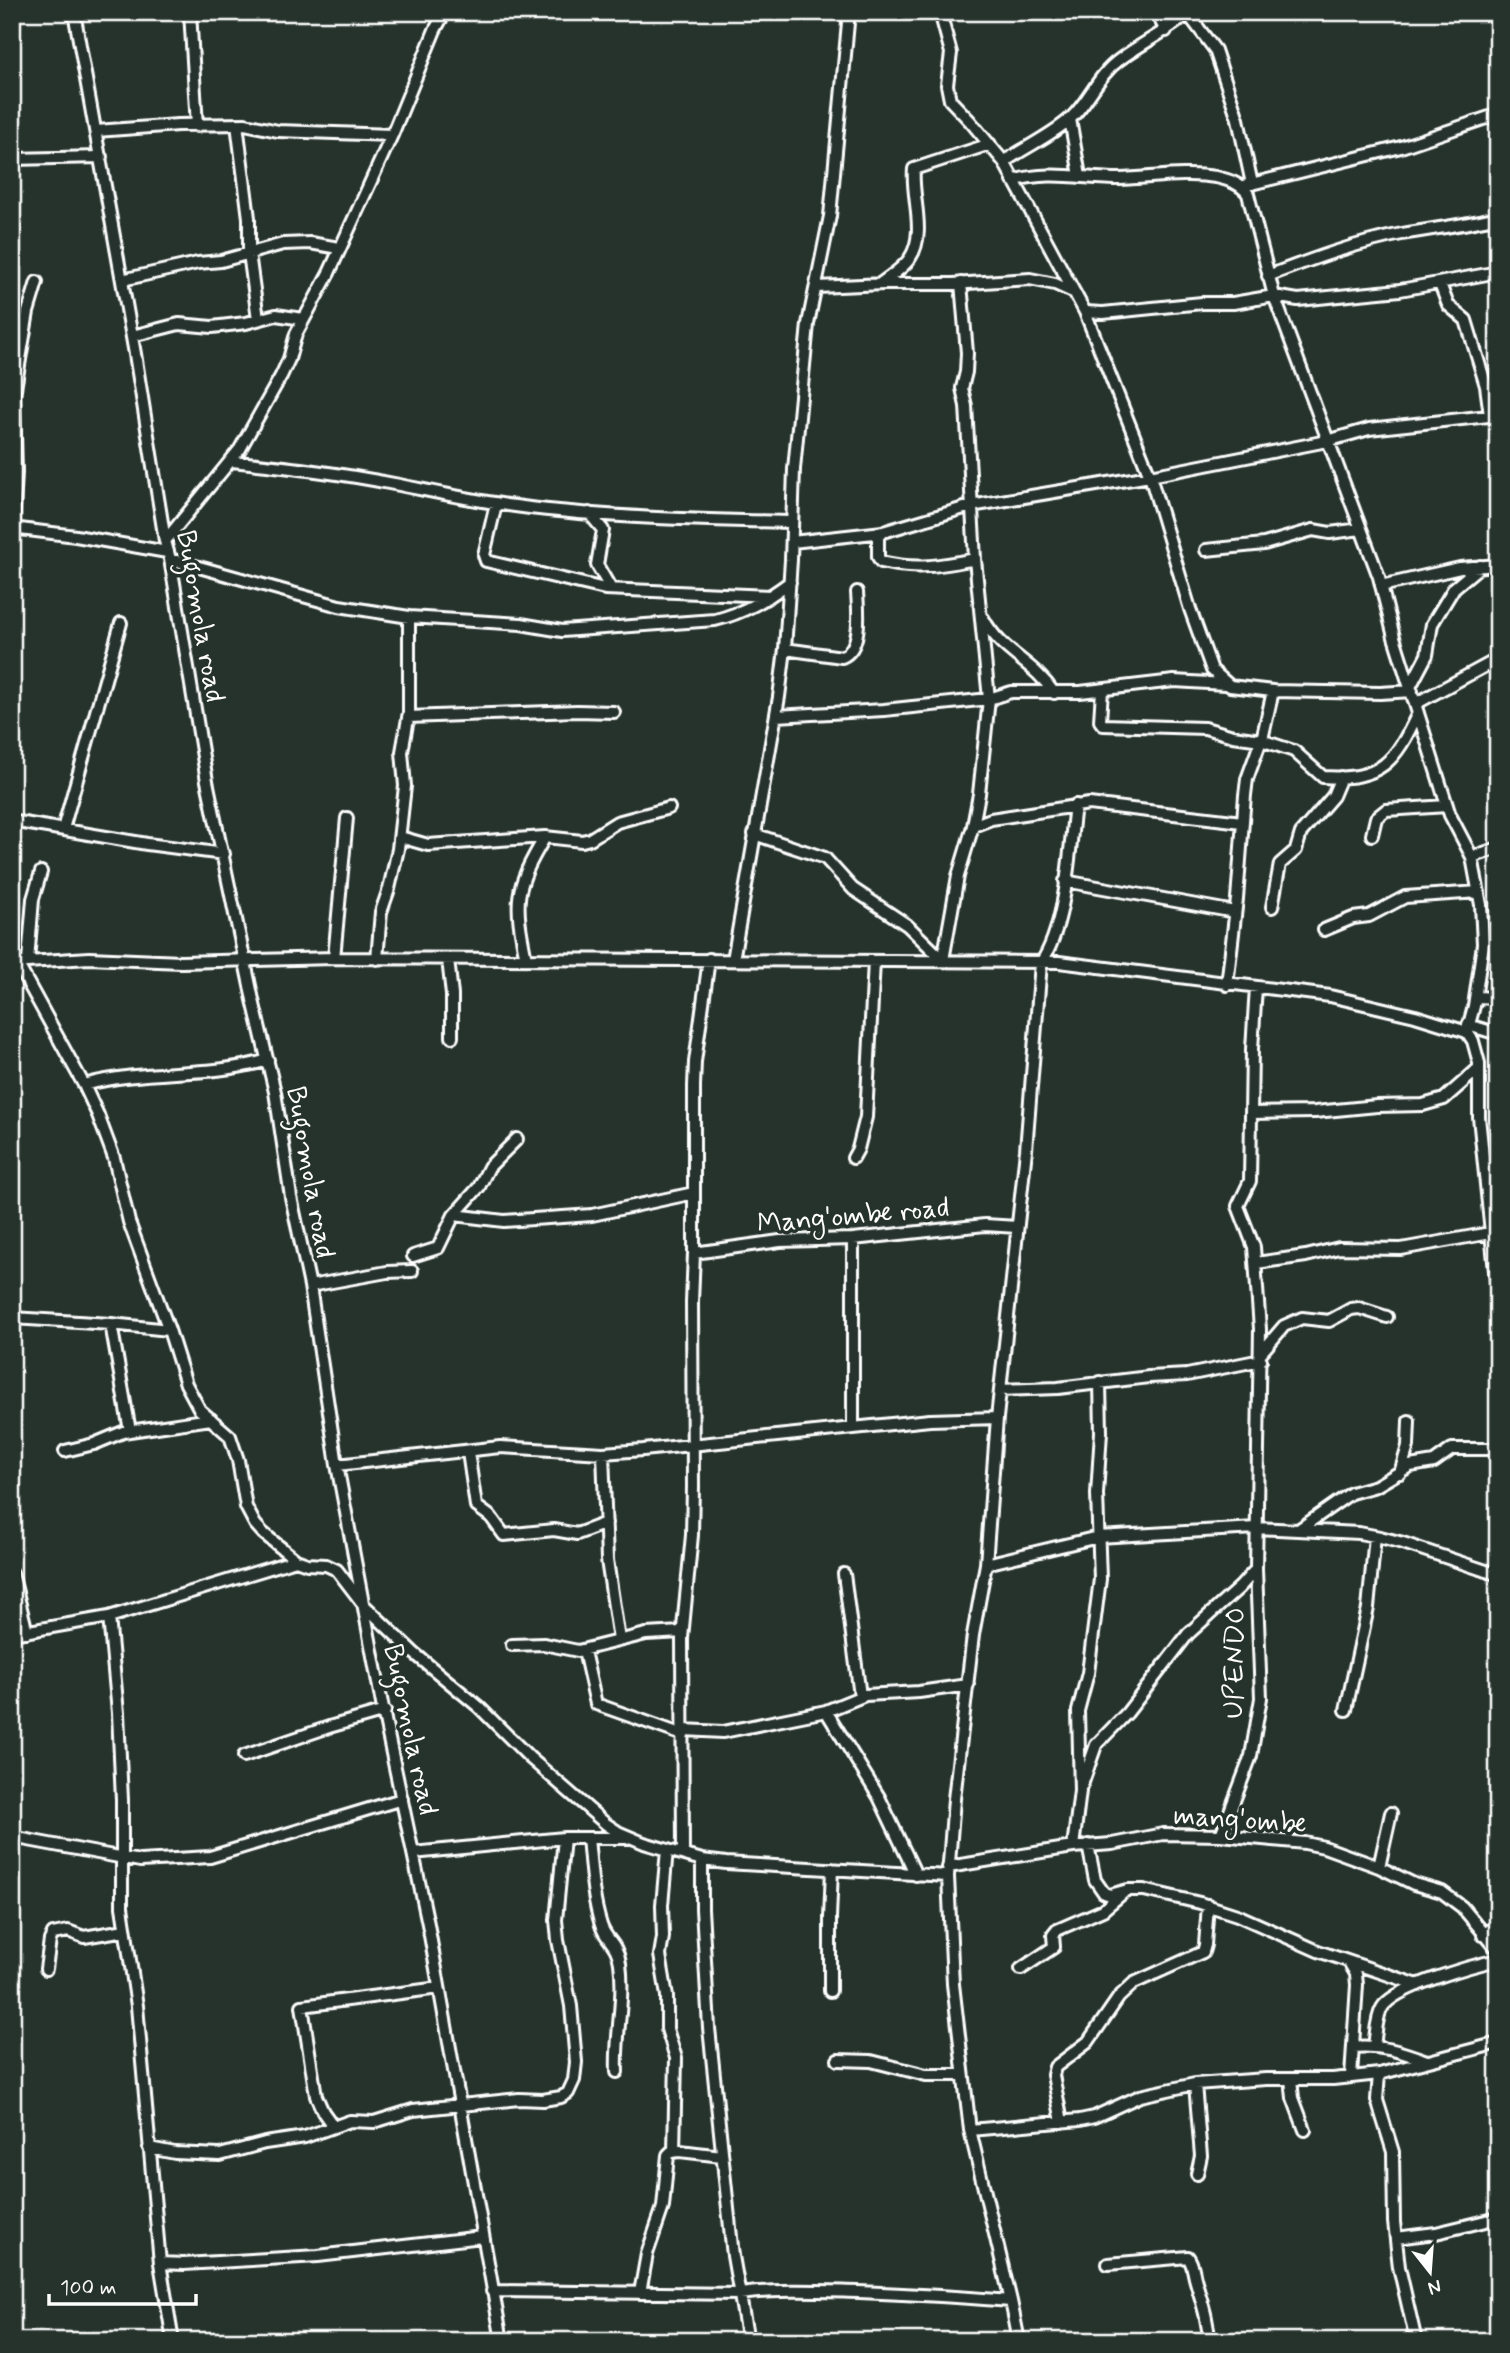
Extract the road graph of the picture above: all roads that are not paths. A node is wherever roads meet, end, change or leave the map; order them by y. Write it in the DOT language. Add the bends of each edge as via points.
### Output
graph roads {
  1 [pos="74,12"];
  2 [pos="190,12"];
  3 [pos="445,12"];
  4 [pos="849,12"];
  5 [pos="940,12"];
  6 [pos="1156,12"];
  7 [pos="1189,13"];
  8 [pos="1166,31"];
  9 [pos="1498,114"];
  10 [pos="1070,119"];
  11 [pos="237,124"];
  12 [pos="197,126"];
  13 [pos="96,131"];
  14 [pos="392,135"];
  15 [pos="990,144"];
  16 [pos="101,157"];
  17 [pos="12,159"];
  18 [pos="1004,162"];
  19 [pos="1080,176"];
  20 [pos="1013,181"];
  21 [pos="1247,185"];
  22 [pos="1498,216"];
  23 [pos="339,248"];
  24 [pos="249,253"];
  25 [pos="1498,272"];
  26 [pos="1268,276"];
  27 [pos="122,280"];
  28 [pos="37,282"];
  29 [pos="961,283"];
  30 [pos="880,284"];
  31 [pos="1440,284"];
  32 [pos="817,288"];
  33 [pos="1075,293"];
  34 [pos="1274,296"];
  35 [pos="1085,312"];
  36 [pos="258,319"];
  37 [pos="303,319"];
  38 [pos="132,336"];
  39 [pos="14,390"];
  40 [pos="1494,415"];
  41 [pos="1326,441"];
  42 [pos="13,446"];
  43 [pos="230,461"];
  44 [pos="1150,476"];
  45 [pos="496,504"];
  46 [pos="971,506"];
  47 [pos="589,513"];
  48 [pos="792,522"];
  49 [pos="13,528"];
  50 [pos="1361,529"];
  51 [pos="878,533"];
  52 [pos="792,542"];
  53 [pos="1206,550"];
  54 [pos="168,551"];
  55 [pos="975,559"];
  56 [pos="1498,565"];
  57 [pos="1480,566"];
  58 [pos="790,582"];
  59 [pos="1381,586"];
  60 [pos="611,589"];
  61 [pos="858,592"];
  62 [pos="771,596"];
  63 [pos="980,613"];
  64 [pos="410,617"];
  65 [pos="121,623"];
  66 [pos="785,649"];
  67 [pos="1498,659"];
  68 [pos="1226,684"];
  69 [pos="1411,689"];
  70 [pos="1102,690"];
  71 [pos="1273,691"];
  72 [pos="1054,693"];
  73 [pos="989,699"];
  74 [pos="1417,708"];
  75 [pos="614,712"];
  76 [pos="776,716"];
  77 [pos="408,717"];
  78 [pos="1261,740"];
  79 [pos="1341,777"];
  80 [pos="1075,805"];
  81 [pos="1447,806"];
  82 [pos="669,808"];
  83 [pos="347,818"];
  84 [pos="12,821"];
  85 [pos="1242,822"];
  86 [pos="973,826"];
  87 [pos="63,829"];
  88 [pos="754,834"];
  89 [pos="1372,835"];
  90 [pos="400,837"];
  91 [pos="545,837"];
  92 [pos="1498,848"];
  93 [pos="224,854"];
  94 [pos="1472,857"];
  95 [pos="41,873"];
  96 [pos="1065,881"];
  97 [pos="1479,892"];
  98 [pos="1272,907"];
  99 [pos="1235,912"];
  100 [pos="1324,930"];
  101 [pos="334,958"];
  102 [pos="377,959"];
  103 [pos="448,959"];
  104 [pos="526,959"];
  105 [pos="709,959"];
  106 [pos="733,960"];
  107 [pos="943,960"];
  108 [pos="245,961"];
  109 [pos="874,961"];
  110 [pos="19,962"];
  111 [pos="1041,962"];
  112 [pos="1227,985"];
  113 [pos="1256,987"];
  114 [pos="1476,997"];
  115 [pos="1498,998"];
  116 [pos="1467,1029"];
  117 [pos="1498,1034"];
  118 [pos="452,1037"];
  119 [pos="268,1060"];
  120 [pos="1478,1069"];
  121 [pos="84,1085"];
  122 [pos="1251,1113"];
  123 [pos="517,1139"];
  124 [pos="853,1158"];
  125 [pos="1498,1184"];
  126 [pos="694,1194"];
  127 [pos="1486,1194"];
  128 [pos="454,1215"];
  129 [pos="1017,1227"];
  130 [pos="1490,1233"];
  131 [pos="853,1239"];
  132 [pos="694,1253"];
  133 [pos="413,1256"];
  134 [pos="1256,1263"];
  135 [pos="412,1271"];
  136 [pos="310,1286"];
  137 [pos="1498,1300"];
  138 [pos="1387,1317"];
  139 [pos="12,1318"];
  140 [pos="111,1324"];
  141 [pos="169,1330"];
  142 [pos="1260,1357"];
  143 [pos="1100,1382"];
  144 [pos="1000,1390"];
  145 [pos="997,1418"];
  146 [pos="211,1419"];
  147 [pos="1409,1421"];
  148 [pos="853,1428"];
  149 [pos="130,1431"];
  150 [pos="692,1445"];
  151 [pos="1498,1449"];
  152 [pos="65,1451"];
  153 [pos="468,1452"];
  154 [pos="603,1452"];
  155 [pos="338,1465"];
  156 [pos="1400,1473"];
  157 [pos="606,1523"];
  158 [pos="1256,1528"];
  159 [pos="1298,1530"];
  160 [pos="1375,1536"];
  161 [pos="1098,1537"];
  162 [pos="296,1560"];
  163 [pos="986,1564"];
  164 [pos="1256,1569"];
  165 [pos="12,1573"];
  166 [pos="844,1574"];
  167 [pos="1498,1575"];
  168 [pos="363,1604"];
  169 [pos="109,1617"];
  170 [pos="27,1632"];
  171 [pos="682,1632"];
  172 [pos="12,1634"];
  173 [pos="619,1640"];
  174 [pos="512,1645"];
  175 [pos="584,1651"];
  176 [pos="968,1685"];
  177 [pos="860,1696"];
  178 [pos="1346,1710"];
  179 [pos="385,1711"];
  180 [pos="826,1711"];
  181 [pos="683,1733"];
  182 [pos="244,1756"];
  183 [pos="1080,1791"];
  184 [pos="402,1799"];
  185 [pos="1391,1813"];
  186 [pos="1222,1835"];
  187 [pos="12,1837"];
  188 [pos="564,1838"];
  189 [pos="588,1838"];
  190 [pos="632,1838"];
  191 [pos="1088,1845"];
  192 [pos="1073,1847"];
  193 [pos="667,1850"];
  194 [pos="414,1853"];
  195 [pos="683,1854"];
  196 [pos="122,1858"];
  197 [pos="702,1860"];
  198 [pos="1378,1867"];
  199 [pos="832,1869"];
  200 [pos="948,1872"];
  201 [pos="916,1875"];
  202 [pos="1125,1891"];
  203 [pos="1208,1905"];
  204 [pos="1498,1924"];
  205 [pos="125,1930"];
  206 [pos="1483,1936"];
  207 [pos="1498,1951"];
  208 [pos="1498,1960"];
  209 [pos="1349,1962"];
  210 [pos="46,1969"];
  211 [pos="1021,1969"];
  212 [pos="1418,1985"];
  213 [pos="439,1987"];
  214 [pos="830,1991"];
  215 [pos="1498,2043"];
  216 [pos="1374,2046"];
  217 [pos="1353,2047"];
  218 [pos="838,2060"];
  219 [pos="1427,2061"];
  220 [pos="617,2072"];
  221 [pos="1380,2074"];
  222 [pos="964,2075"];
  223 [pos="1351,2076"];
  224 [pos="1291,2079"];
  225 [pos="1195,2084"];
  226 [pos="459,2107"];
  227 [pos="1062,2122"];
  228 [pos="333,2126"];
  229 [pos="970,2130"];
  230 [pos="1305,2130"];
  231 [pos="149,2148"];
  232 [pos="674,2152"];
  233 [pos="722,2156"];
  234 [pos="1197,2174"];
  235 [pos="1498,2217"];
  236 [pos="482,2237"];
  237 [pos="1396,2238"];
  238 [pos="160,2263"];
  239 [pos="1108,2264"];
  240 [pos="492,2291"];
  241 [pos="640,2293"];
  242 [pos="740,2294"];
  243 [pos="1011,2301"];
  244 [pos="173,2341"];
  245 [pos="502,2341"];
  246 [pos="748,2341"];
  247 [pos="1018,2341"];
  248 [pos="1209,2341"];
  249 [pos="1416,2341"];
  1 -- 13 [label="street, Bugomola road"];
  2 -- 12 [label="street"];
  3 -- 14 [label="street"];
  4 -- 32 [label="street" via="830,216"];
  5 -- 15 [label="street" via="951,53 948,96"];
  6 -- 8 [label="street"];
  7 -- 8 [label="street"];
  7 -- 21 [label="street" via="1215,50 1238,119"];
  8 -- 10 [label="street" via="1113,65"];
  9 -- 21 [label="street" via="1401,147"];
  10 -- 18 [label="street"];
  10 -- 19 [label="street"];
  11 -- 12 [label="street"];
  11 -- 14 [label="street" via="278,131"];
  11 -- 24 [label="street"];
  12 -- 13 [label="street"];
  13 -- 16 [label="street, Bugomola road"];
  14 -- 23 [label="street"];
  15 -- 18 [label="street"];
  15 -- 30 [label="street" via="914,169 918,222 913,255"];
  16 -- 17 [label="street"];
  16 -- 27 [label="street, Bugomola road"];
  18 -- 20 [label="street"];
  19 -- 20 [label="street" via="1043,175"];
  19 -- 21 [label="street" via="1192,175"];
  20 -- 33 [label="street"];
  21 -- 26 [label="street"];
  22 -- 26 [label="street" via="1469,225 1401,234 1315,257"];
  23 -- 24 [label="street" via="298,243"];
  23 -- 37 [label="street"];
  24 -- 27 [label="street"];
  24 -- 36 [label="street"];
  25 -- 31 [label="street"];
  26 -- 34 [label="street"];
  27 -- 38 [label="street, Bugomola road"];
  28 -- 39 [label="street"];
  29 -- 30 [label="street"];
  29 -- 33 [label="street" via="1036,279"];
  29 -- 46 [label="street" via="967,353 962,388"];
  30 -- 32 [label="street"];
  31 -- 34 [label="street" via="1307,299"];
  31 -- 40 [label="street" via="1448,305 1466,320"];
  32 -- 48 [label="street" via="807,337"];
  33 -- 35 [label="street"];
  34 -- 35 [label="street" via="1233,303"];
  34 -- 41 [label="street"];
  35 -- 44 [label="street"];
  36 -- 37 [label="street" via="276,314"];
  36 -- 38 [label="street" via="212,327 179,324"];
  37 -- 43 [label="street" via="281,376"];
  38 -- 54 [label="street, Bugomola road"];
  39 -- 42 [label="street"];
  40 -- 41 [label="street" via="1369,429"];
  41 -- 44 [label="street"];
  41 -- 50 [label="street"];
  42 -- 49 [label="street"];
  43 -- 45 [label="street" via="346,475"];
  43 -- 54 [label="street"];
  44 -- 46 [label="street"];
  44 -- 68 [label="street" via="1203,651"];
  45 -- 47 [label="street"];
  45 -- 60 [label="street" via="485,561"];
  46 -- 51 [label="street"];
  46 -- 55 [label="street"];
  47 -- 48 [label="street"];
  47 -- 60 [label="street" via="603,530 597,565"];
  48 -- 52 [label="street"];
  49 -- 54 [label="street"];
  50 -- 53 [label="street" via="1313,530 1264,544"];
  50 -- 59 [label="street"];
  51 -- 52 [label="street"];
  51 -- 55 [label="street" via="881,562 924,568"];
  52 -- 58 [label="street"];
  54 -- 64 [label="street" via="339,606"];
  54 -- 93 [label="street, Bugomola road"];
  55 -- 63 [label="street"];
  56 -- 57 [label="street"];
  57 -- 59 [label="street"];
  57 -- 69 [label="street" via="1454,588 1432,624 1427,655"];
  58 -- 62 [label="street"];
  58 -- 66 [label="street"];
  59 -- 69 [label="street"];
  60 -- 62 [label="street"];
  61 -- 66 [label="street" via="858,627 850,653 842,657"];
  62 -- 64 [label="street" via="734,616 715,620 572,631"];
  63 -- 72 [label="street" via="995,639 1037,670"];
  63 -- 73 [label="street"];
  64 -- 77 [label="street"];
  65 -- 87 [label="street"];
  66 -- 76 [label="street"];
  67 -- 74 [label="street"];
  68 -- 70 [label="street" via="1174,681"];
  68 -- 71 [label="street"];
  69 -- 71 [label="street"];
  69 -- 74 [label="street"];
  70 -- 72 [label="street"];
  70 -- 78 [label="street" via="1103,725 1205,728"];
  71 -- 78 [label="street"];
  72 -- 73 [label="street" via="1011,692"];
  73 -- 76 [label="street"];
  73 -- 86 [label="street"];
  74 -- 79 [label="street" via="1402,747 1387,764 1366,774"];
  74 -- 81 [label="street"];
  75 -- 77 [label="street"];
  76 -- 88 [label="street"];
  77 -- 90 [label="street" via="402,752 405,786"];
  78 -- 79 [label="street" via="1294,751 1322,777"];
  78 -- 85 [label="street" via="1247,779"];
  79 -- 98 [label="street" via="1333,796 1301,833 1296,850 1280,864"];
  80 -- 85 [label="street" via="1111,805"];
  80 -- 86 [label="street"];
  80 -- 96 [label="street"];
  81 -- 89 [label="street" via="1386,810 1376,818"];
  81 -- 94 [label="street"];
  82 -- 91 [label="street" via="617,822 586,841"];
  83 -- 101 [label="street"];
  84 -- 87 [label="street"];
  85 -- 99 [label="street"];
  86 -- 107 [label="street" via="958,876"];
  87 -- 93 [label="street"];
  88 -- 106 [label="street"];
  88 -- 107 [label="street" via="825,858 853,889 907,925"];
  90 -- 91 [label="street" via="433,845"];
  90 -- 102 [label="street" via="381,912"];
  91 -- 104 [label="street" via="520,889 518,920"];
  92 -- 94 [label="street"];
  93 -- 108 [label="street, Bugomola road"];
  94 -- 97 [label="street"];
  95 -- 110 [label="street"];
  96 -- 99 [label="street"];
  96 -- 111 [label="street" via="1053,942"];
  97 -- 100 [label="street" via="1405,897 1369,916"];
  97 -- 114 [label="street" via="1483,944"];
  99 -- 112 [label="street"];
  101 -- 102 [label="street"];
  101 -- 108 [label="street"];
  102 -- 103 [label="street"];
  103 -- 104 [label="street"];
  103 -- 118 [label="street"];
  104 -- 105 [label="street"];
  105 -- 106 [label="street"];
  105 -- 126 [label="street" via="695,1062"];
  106 -- 109 [label="street"];
  107 -- 109 [label="street"];
  107 -- 111 [label="street"];
  108 -- 110 [label="street" via="89,958"];
  108 -- 119 [label="street, Bugomola road"];
  109 -- 124 [label="street" via="866,1118"];
  110 -- 121 [label="street"];
  111 -- 112 [label="street"];
  111 -- 129 [label="street"];
  112 -- 113 [label="street"];
  113 -- 116 [label="street" via="1367,1004"];
  113 -- 122 [label="street, UPENDO"];
  114 -- 115 [label="street"];
  114 -- 116 [label="street"];
  116 -- 117 [label="street"];
  116 -- 120 [label="street"];
  119 -- 121 [label="street" via="240,1069 146,1073"];
  119 -- 136 [label="street, Bugomola road"];
  120 -- 122 [label="street" via="1444,1099 1423,1105"];
  120 -- 127 [label="street"];
  121 -- 141 [label="street" via="108,1139 129,1222"];
  122 -- 134 [label="street, UPENDO" via="1250,1181 1238,1206"];
  123 -- 128 [label="street" via="489,1167 479,1187"];
  125 -- 127 [label="street"];
  126 -- 128 [label="street" via="563,1217 504,1221"];
  126 -- 132 [label="street"];
  127 -- 130 [label="street"];
  128 -- 133 [label="street" via="438,1248"];
  129 -- 131 [label="street, Mang'ombe road" via="985,1225"];
  129 -- 144 [label="street"];
  130 -- 134 [label="street" via="1401,1249 1339,1248"];
  130 -- 137 [label="street"];
  131 -- 132 [label="street, Mang'ombe road" via="780,1241"];
  131 -- 148 [label="street"];
  132 -- 150 [label="street"];
  134 -- 142 [label="street, UPENDO"];
  135 -- 136 [label="street"];
  136 -- 155 [label="street, Bugomola road"];
  138 -- 142 [label="street" via="1359,1308 1329,1321 1302,1318 1284,1326"];
  139 -- 140 [label="street"];
  140 -- 141 [label="street"];
  140 -- 149 [label="street"];
  141 -- 146 [label="street" via="186,1384 200,1410"];
  142 -- 143 [label="street" via="1187,1375"];
  142 -- 158 [label="street, UPENDO"];
  143 -- 144 [label="street"];
  143 -- 161 [label="street"];
  144 -- 145 [label="street"];
  145 -- 148 [label="street"];
  145 -- 163 [label="street"];
  146 -- 149 [label="street"];
  146 -- 162 [label="street" via="232,1440 249,1514 262,1533"];
  147 -- 156 [label="street"];
  148 -- 150 [label="street"];
  149 -- 152 [label="street"];
  150 -- 154 [label="street"];
  150 -- 171 [label="street" via="692,1535"];
  151 -- 156 [label="street" via="1454,1448 1436,1461"];
  153 -- 154 [label="street" via="500,1447"];
  153 -- 155 [label="street"];
  153 -- 157 [label="street" via="476,1506 504,1535 554,1530 577,1534"];
  154 -- 157 [label="street"];
  155 -- 168 [label="street, Bugomola road"];
  156 -- 159 [label="street" via="1373,1488 1351,1493"];
  157 -- 173 [label="street"];
  158 -- 159 [label="street"];
  158 -- 161 [label="street"];
  158 -- 164 [label="street, UPENDO"];
  159 -- 160 [label="street"];
  160 -- 167 [label="street"];
  160 -- 178 [label="street" via="1366,1618"];
  161 -- 163 [label="street"];
  161 -- 183 [label="street" via="1101,1571 1096,1621 1077,1717"];
  162 -- 168 [label="street" via="332,1567"];
  162 -- 169 [label="street"];
  163 -- 176 [label="street"];
  164 -- 183 [label="street" via="1188,1634 1096,1745"];
  164 -- 186 [label="street, UPENDO" via="1261,1698 1251,1756"];
  165 -- 170 [label="street"];
  166 -- 177 [label="street"];
  168 -- 179 [label="street, Bugomola road"];
  168 -- 190 [label="street" via="572,1795 606,1824"];
  169 -- 170 [label="street"];
  169 -- 196 [label="street" via="118,1713"];
  170 -- 172 [label="street"];
  171 -- 173 [label="street"];
  171 -- 181 [label="street"];
  173 -- 175 [label="street"];
  174 -- 175 [label="street" via="544,1644"];
  175 -- 181 [label="street" via="596,1704"];
  176 -- 177 [label="street"];
  176 -- 200 [label="street"];
  177 -- 180 [label="street"];
  179 -- 182 [label="street"];
  179 -- 184 [label="street, Bugomola road"];
  180 -- 181 [label="street" via="723,1732"];
  180 -- 201 [label="street" via="879,1797"];
  181 -- 195 [label="street"];
  183 -- 192 [label="street"];
  184 -- 194 [label="street, Bugomola road"];
  184 -- 196 [label="street" via="222,1855 163,1861"];
  185 -- 198 [label="street"];
  186 -- 191 [label="street, mang'ombe" via="1163,1834"];
  186 -- 198 [label="street, mang'ombe" via="1324,1847"];
  187 -- 196 [label="street"];
  188 -- 189 [label="street"];
  188 -- 194 [label="street"];
  188 -- 226 [label="street" via="556,1920 571,2006 573,2085 561,2097"];
  189 -- 190 [label="street"];
  189 -- 220 [label="street" via="601,1925 617,1949 620,1964"];
  190 -- 193 [label="street, mang'ombe"];
  191 -- 192 [label="street, mang'ombe"];
  191 -- 202 [label="street" via="1102,1892"];
  192 -- 200 [label="street, mang'ombe"];
  193 -- 195 [label="street, mang'ombe"];
  193 -- 232 [label="street" via="660,1955 667,2029 676,2058"];
  194 -- 213 [label="street, Bugomola road"];
  195 -- 197 [label="street, mang'ombe"];
  196 -- 205 [label="street"];
  197 -- 199 [label="street, mang'ombe"];
  197 -- 233 [label="street" via="704,1968"];
  198 -- 206 [label="street, mang'ombe" via="1452,1898"];
  199 -- 201 [label="street, mang'ombe"];
  199 -- 214 [label="street"];
  200 -- 201 [label="street, mang'ombe"];
  200 -- 222 [label="street" via="953,1984"];
  202 -- 203 [label="street" via="1158,1892"];
  202 -- 211 [label="street" via="1103,1910 1057,1930 1054,1947"];
  203 -- 209 [label="street"];
  203 -- 227 [label="street" via="1203,1952 1134,1983 1088,2042 1055,2067"];
  204 -- 206 [label="street"];
  205 -- 210 [label="street" via="85,1937 68,1931 53,1934"];
  205 -- 231 [label="street" via="137,2006"];
  206 -- 207 [label="street, mang'ombe"];
  208 -- 212 [label="street"];
  209 -- 212 [label="street"];
  209 -- 217 [label="street" via="1357,1985"];
  212 -- 216 [label="street" via="1382,2008"];
  213 -- 226 [label="street, Bugomola road"];
  213 -- 228 [label="street" via="302,2006 316,2096"];
  215 -- 219 [label="street"];
  216 -- 217 [label="street"];
  216 -- 219 [label="street"];
  217 -- 223 [label="street"];
  218 -- 222 [label="street" via="871,2061 926,2075"];
  219 -- 221 [label="street"];
  221 -- 223 [label="street"];
  221 -- 237 [label="street" via="1377,2100 1392,2152"];
  222 -- 229 [label="street"];
  223 -- 224 [label="street"];
  224 -- 225 [label="street"];
  224 -- 230 [label="street"];
  225 -- 227 [label="street" via="1140,2096 1094,2117"];
  225 -- 234 [label="street" via="1201,2156"];
  226 -- 228 [label="street" via="413,2110 374,2122"];
  226 -- 236 [label="street, Bugomola road"];
  227 -- 229 [label="street"];
  228 -- 231 [label="street" via="305,2137 220,2155"];
  229 -- 243 [label="street"];
  231 -- 238 [label="street"];
  232 -- 233 [label="street"];
  232 -- 241 [label="street" via="668,2155 663,2207"];
  233 -- 242 [label="street"];
  235 -- 237 [label="street"];
  236 -- 238 [label="street" via="318,2256"];
  236 -- 240 [label="street, Bugomola road"];
  237 -- 249 [label="street"];
  238 -- 244 [label="street"];
  239 -- 248 [label="street" via="1188,2256 1205,2308"];
  240 -- 241 [label="street"];
  240 -- 245 [label="street, Bugomola road"];
  241 -- 242 [label="street"];
  242 -- 243 [label="street" via="816,2291"];
  242 -- 246 [label="street"];
  243 -- 247 [label="street"];
}
